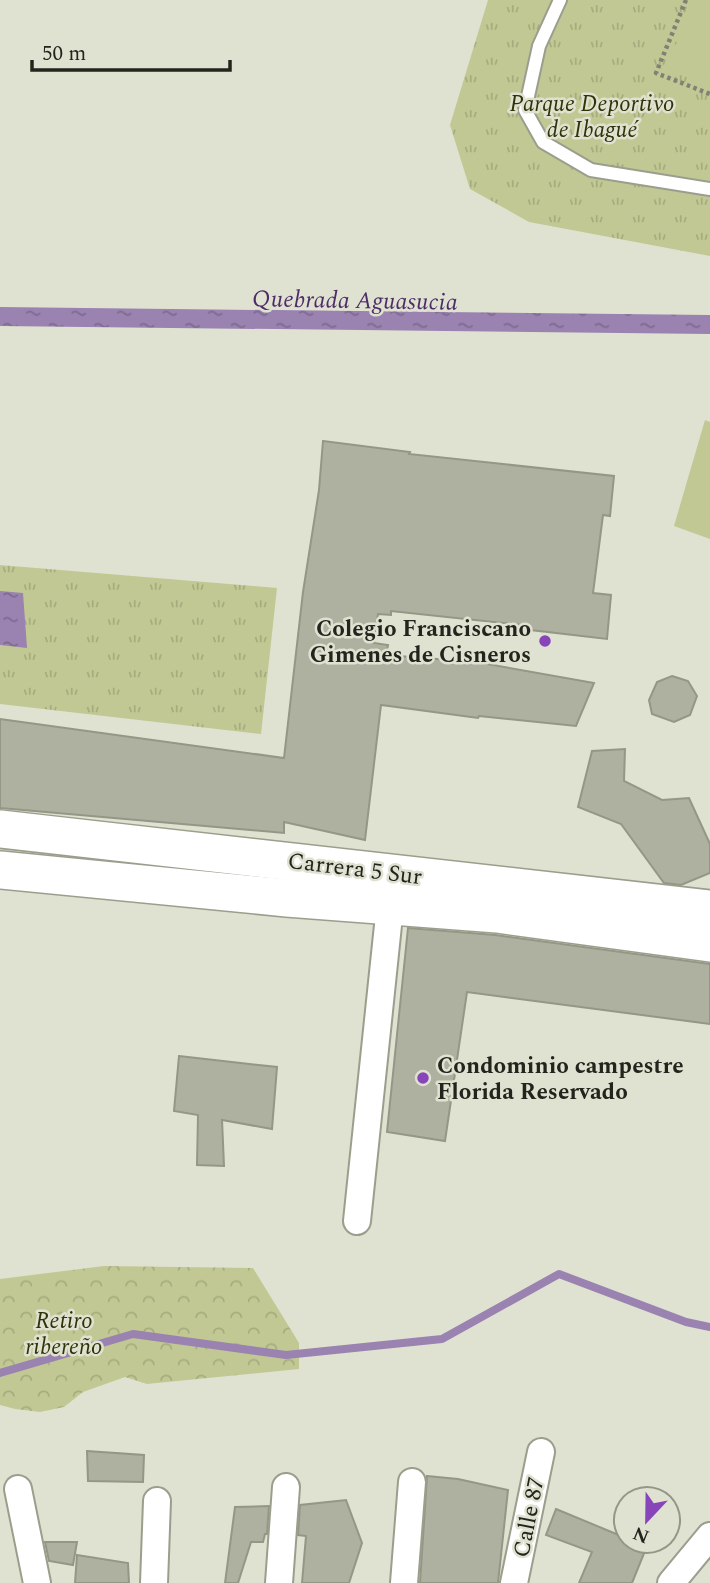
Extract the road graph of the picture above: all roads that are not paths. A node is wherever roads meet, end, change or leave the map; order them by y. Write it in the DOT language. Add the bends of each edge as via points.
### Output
graph roads {
  1 [pos="560,0"];
  2 [pos="710,189"];
  3 [pos="0,829"];
  4 [pos="0,870"];
  5 [pos="390,906"];
  6 [pos="710,909"];
  7 [pos="710,943"];
  8 [pos="357,1221"];
  9 [pos="541,1452"];
  10 [pos="412,1482"];
  11 [pos="286,1487"];
  12 [pos="18,1489"];
  13 [pos="157,1501"];
  14 [pos="710,1536"];
  15 [pos="37,1583"];
  16 [pos="154,1583"];
  17 [pos="279,1583"];
  18 [pos="404,1583"];
  19 [pos="514,1583"];
  20 [pos="671,1583"];
  1 -- 2 [label="lane" via="539,46 525,110 543,142 591,170"];
  3 -- 6 [label="street, Carrera 5 Sur"];
  4 -- 5 [label="street, Carrera 5 Sur"];
  5 -- 7 [label="street, Carrera 5 Sur" via="497,914"];
  5 -- 8 [label="street"];
  9 -- 19 [label="street, Calle 87"];
  10 -- 18 [label="street"];
  11 -- 17 [label="street"];
  12 -- 15 [label="street"];
  13 -- 16 [label="street"];
  14 -- 20 [label="street"];
}
